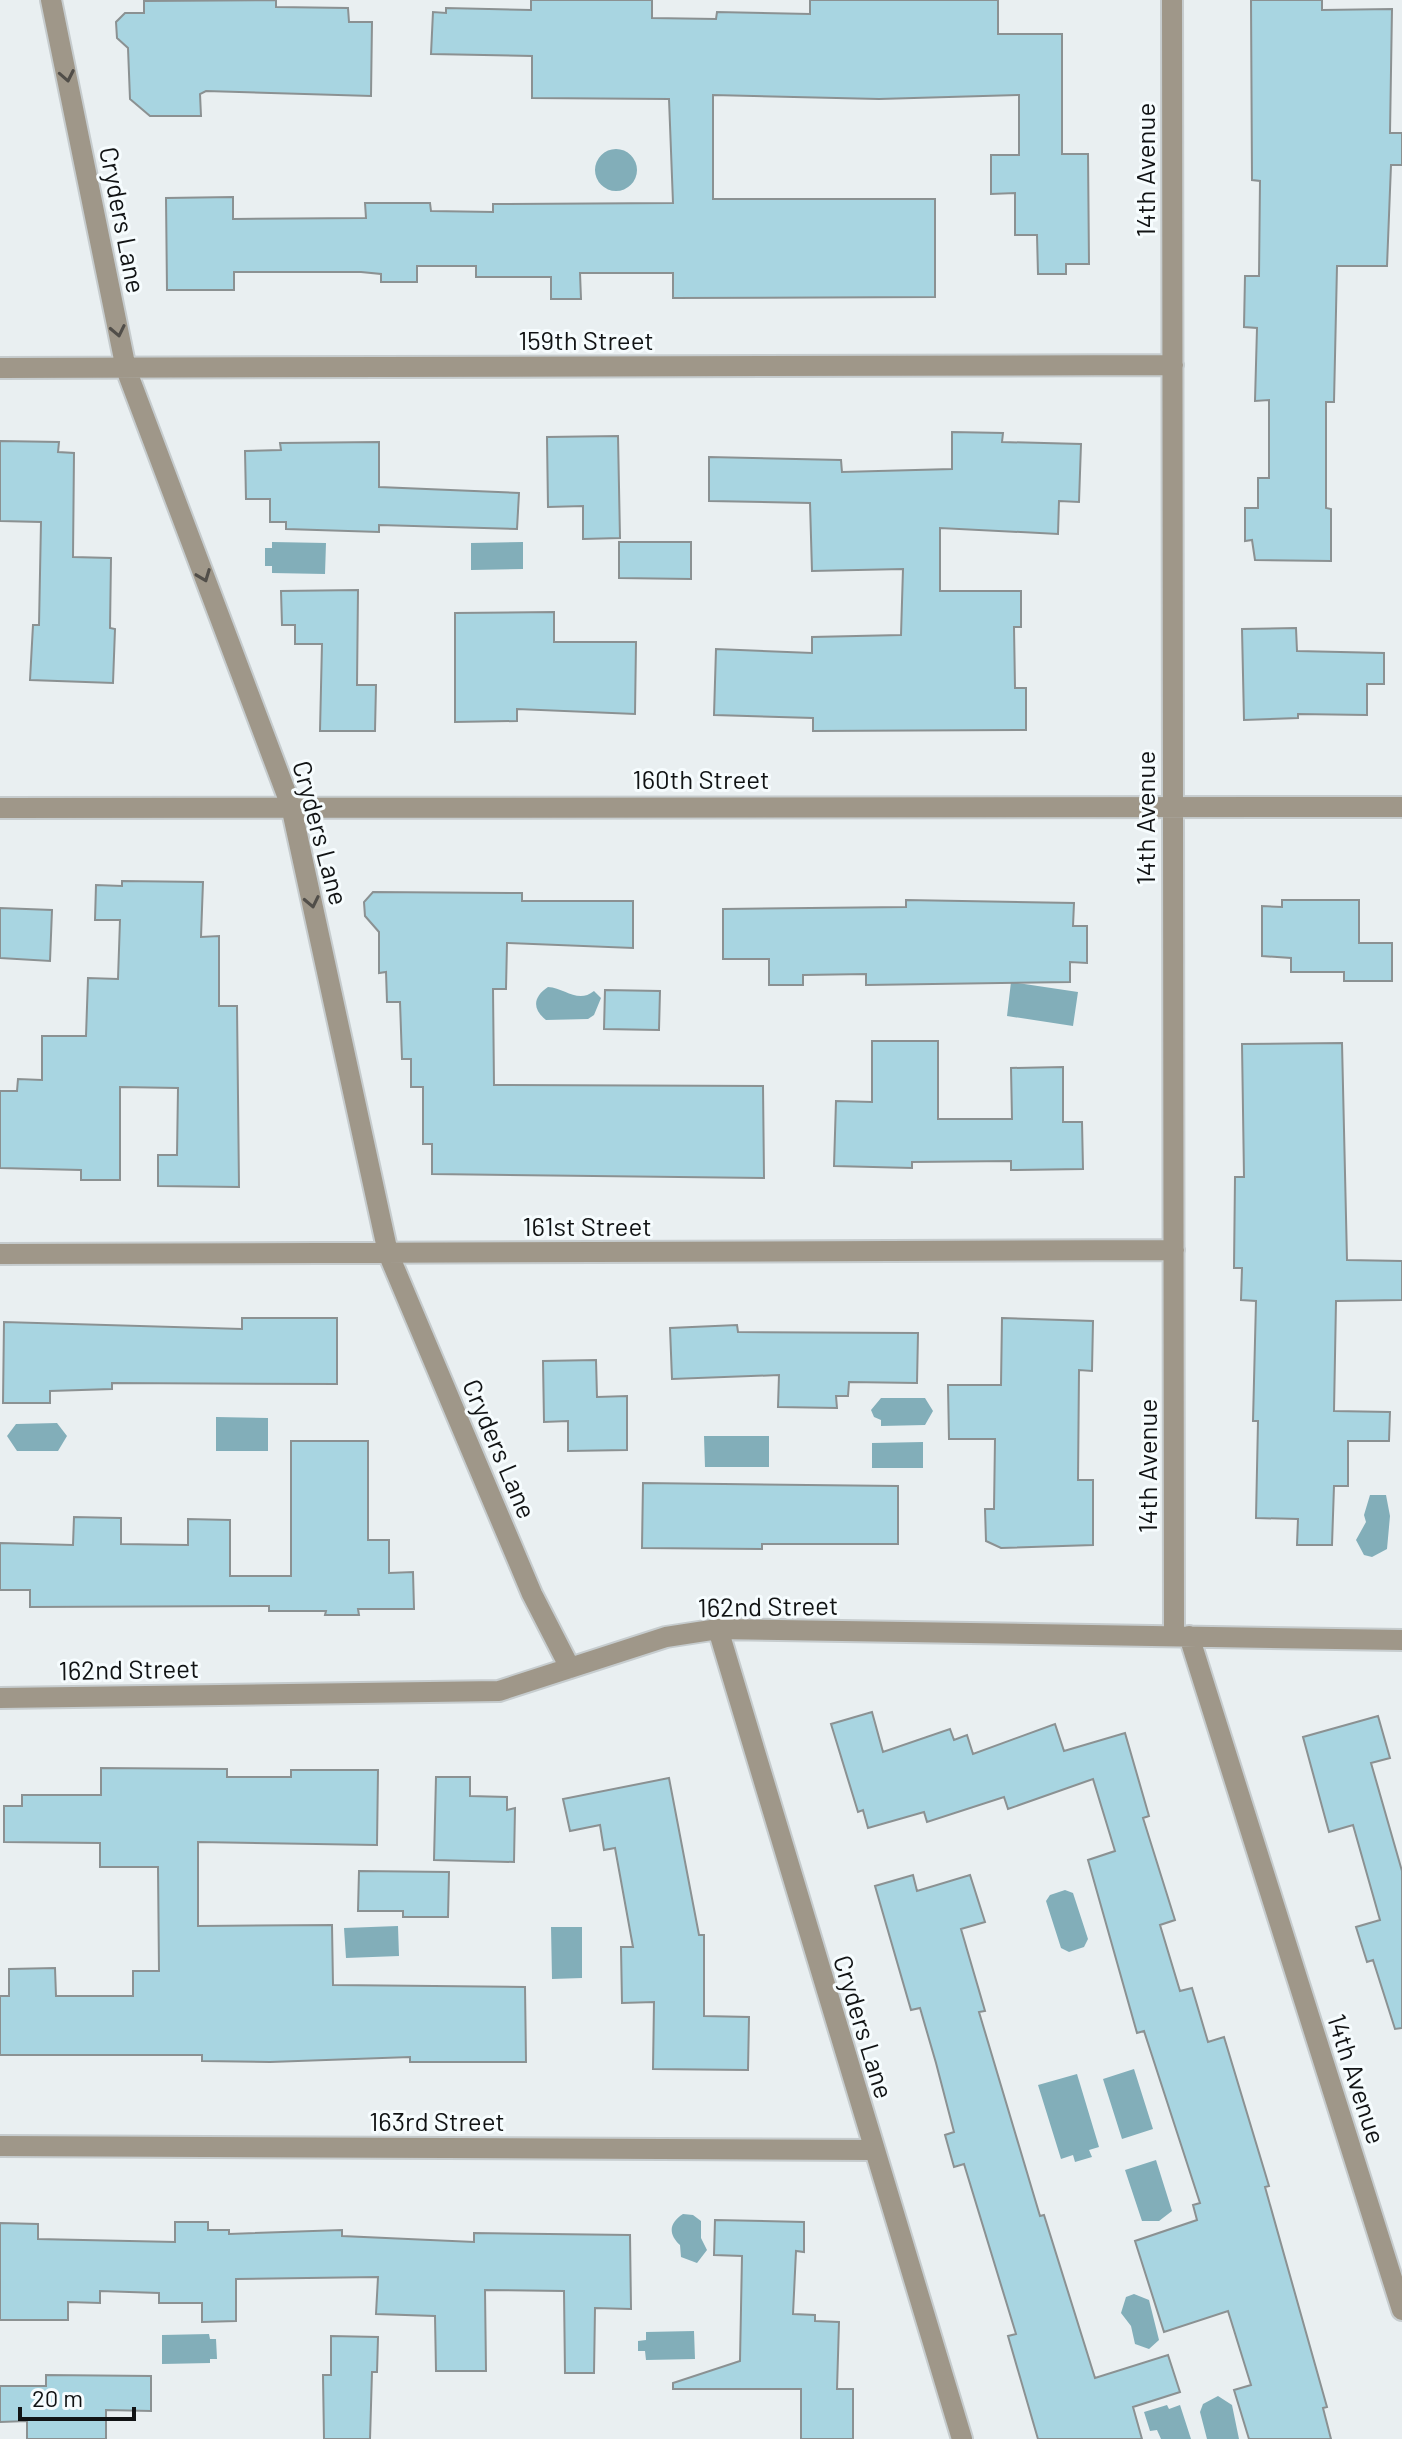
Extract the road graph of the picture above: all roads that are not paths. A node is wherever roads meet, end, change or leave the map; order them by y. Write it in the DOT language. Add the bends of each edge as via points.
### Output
graph roads {
  1 [pos="51,0"];
  2 [pos="1172,0"];
  3 [pos="1173,365"];
  4 [pos="0,368"];
  5 [pos="126,369"];
  6 [pos="291,806"];
  7 [pos="1173,806"];
  8 [pos="1402,807"];
  9 [pos="0,808"];
  10 [pos="1174,1250"];
  11 [pos="388,1253"];
  12 [pos="0,1254"];
  13 [pos="718,1629"];
  14 [pos="1182,1636"];
  15 [pos="1402,1640"];
  16 [pos="570,1668"];
  17 [pos="0,1698"];
  18 [pos="0,2146"];
  19 [pos="874,2150"];
  20 [pos="1402,2310"];
  21 [pos="962,2439"];
  1 -- 5 [label="street, Cryders Lane, one-way"];
  2 -- 3 [label="street, 14th Avenue"];
  3 -- 5 [label="street, 159th Street"];
  3 -- 7 [label="street, 14th Avenue"];
  4 -- 5 [label="street, 159th Street"];
  5 -- 6 [label="street, Cryders Lane, one-way"];
  6 -- 7 [label="street, 160th Street"];
  6 -- 9 [label="street, 160th Street"];
  6 -- 11 [label="street, Cryders Lane, one-way"];
  7 -- 8 [label="street, 160th Street"];
  7 -- 10 [label="street, 14th Avenue"];
  10 -- 11 [label="street, 161st Street"];
  10 -- 14 [label="street, 14th Avenue"];
  11 -- 12 [label="street, 161st Street"];
  11 -- 16 [label="street, Cryders Lane" via="532,1594"];
  13 -- 14 [label="street, 162nd Street"];
  13 -- 16 [label="street, 162nd Street" via="666,1637"];
  13 -- 19 [label="street, Cryders Lane"];
  14 -- 15 [label="street, 162nd Street"];
  14 -- 20 [label="street, 14th Avenue"];
  16 -- 17 [label="street, 162nd Street" via="499,1691"];
  18 -- 19 [label="street, 163rd Street"];
  19 -- 21 [label="street, Cryders Lane"];
}
